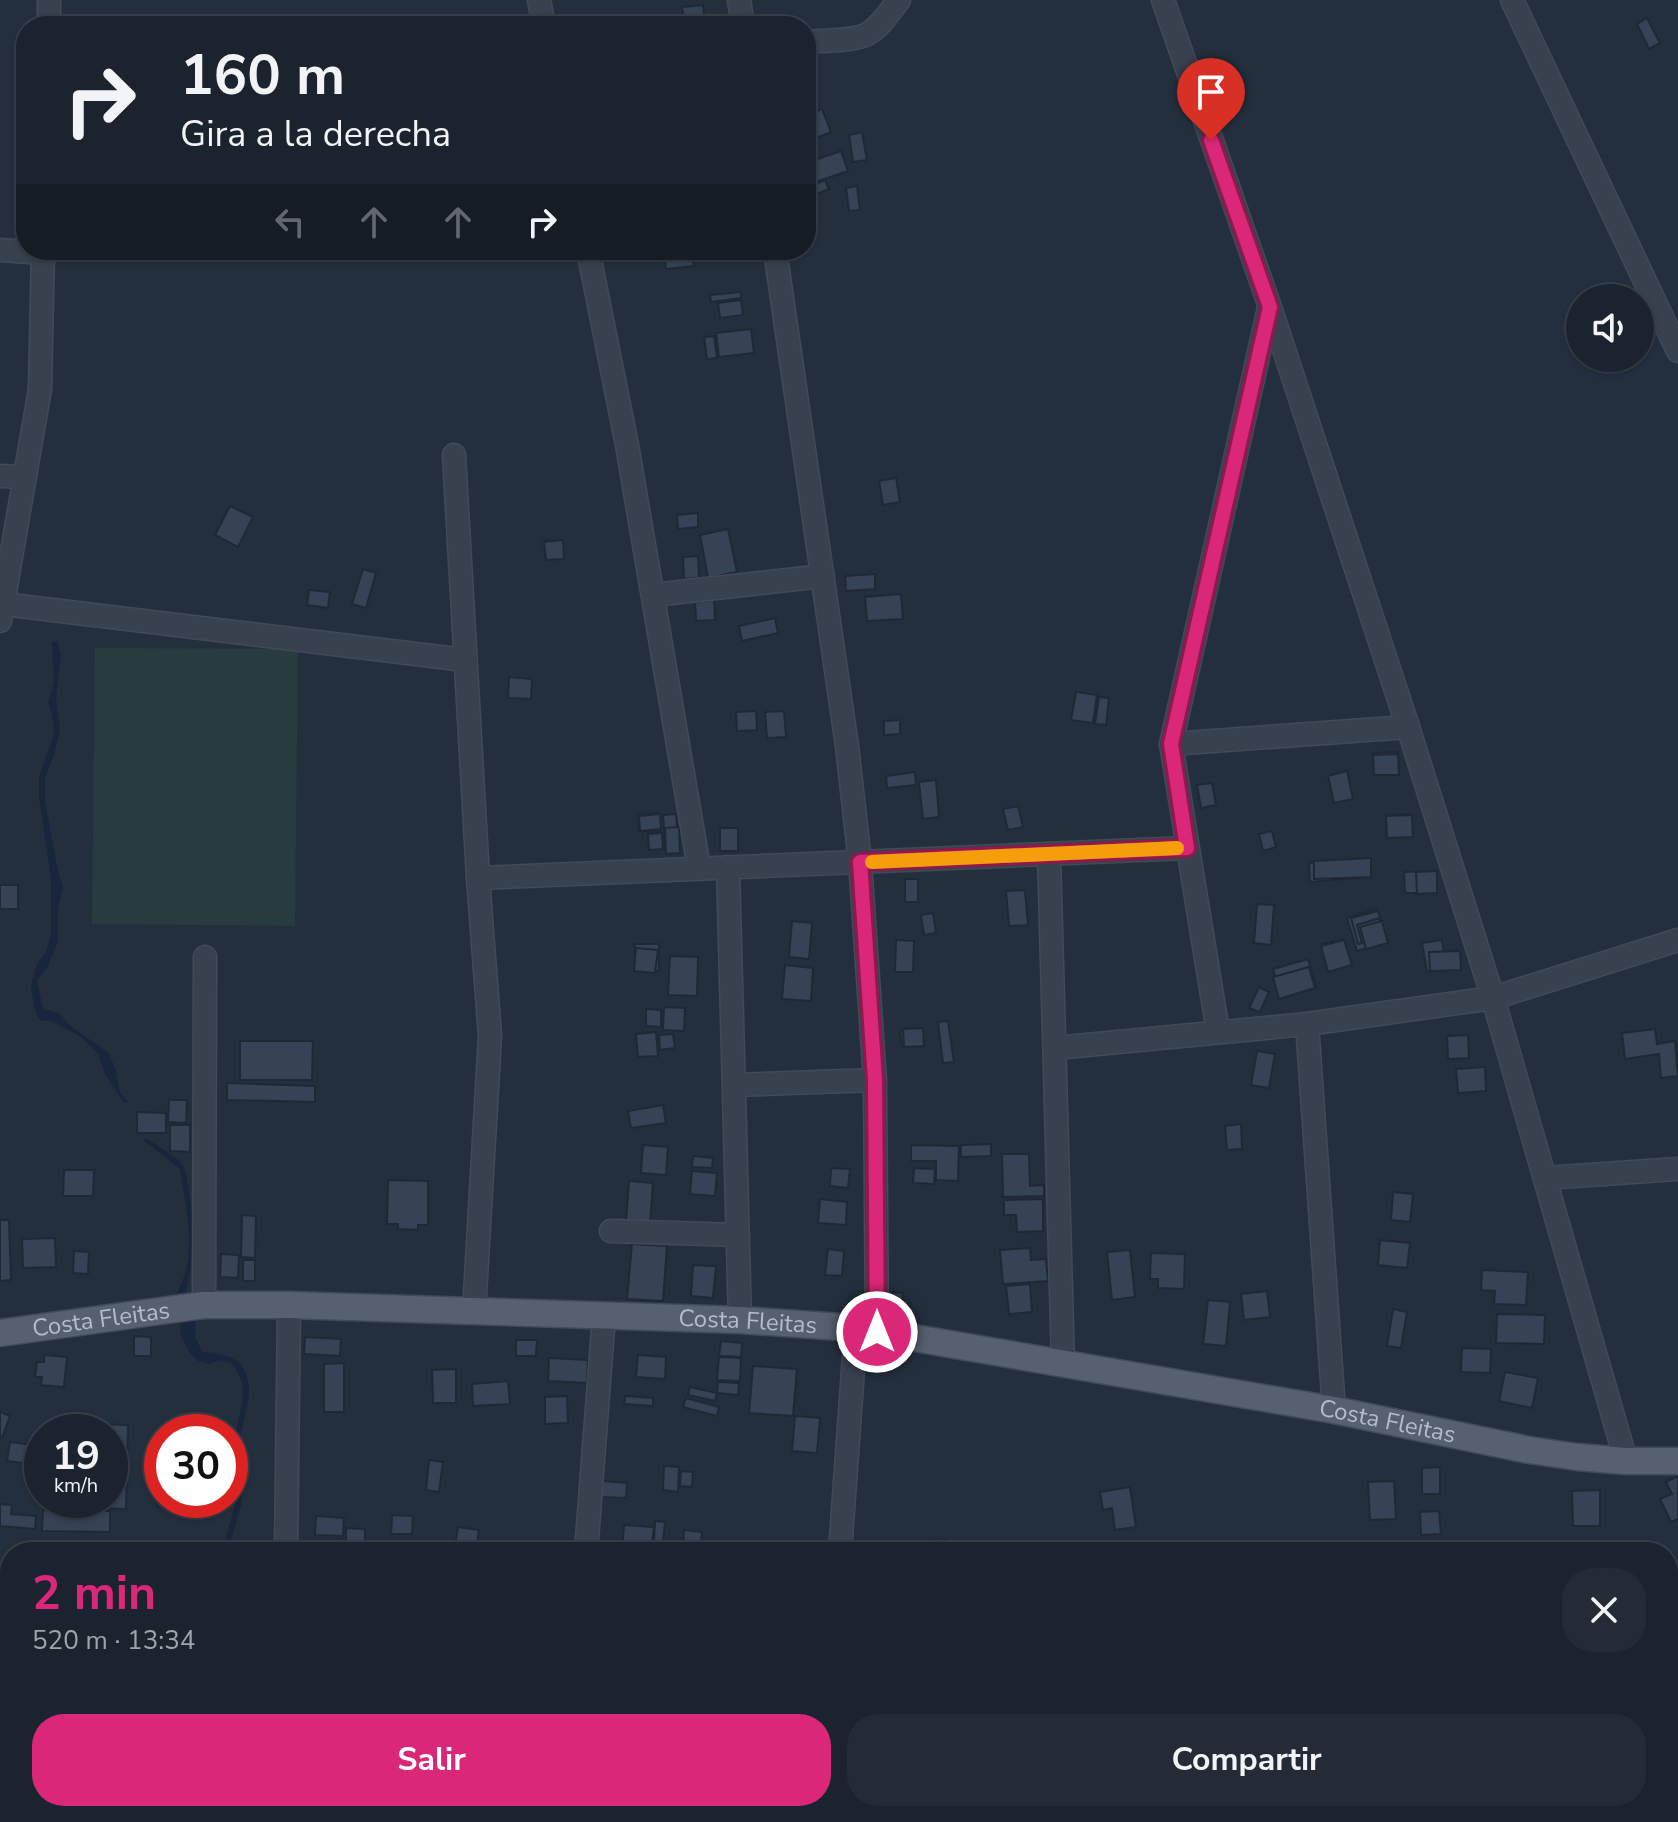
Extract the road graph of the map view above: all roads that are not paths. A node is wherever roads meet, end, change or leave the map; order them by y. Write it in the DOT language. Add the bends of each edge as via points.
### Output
graph roads {
  1 [pos="899,0"];
  2 [pos="1163,0"];
  3 [pos="1512,0"];
  4 [pos="816,41"];
  5 [pos="43,260"];
  6 [pos="590,260"];
  7 [pos="776,260"];
  8 [pos="1270,307"];
  9 [pos="1678,351"];
  10 [pos="454,455"];
  11 [pos="0,476"];
  12 [pos="25,477"];
  13 [pos="823,576"];
  14 [pos="653,595"];
  15 [pos="2,612"];
  16 [pos="465,660"];
  17 [pos="1408,727"];
  18 [pos="1171,744"];
  19 [pos="1187,848"];
  20 [pos="1049,854"];
  21 [pos="860,862"];
  22 [pos="728,867"];
  23 [pos="699,868"];
  24 [pos="478,878"];
  25 [pos="1678,940"];
  26 [pos="205,957"];
  27 [pos="1493,998"];
  28 [pos="1307,1024"];
  29 [pos="1218,1032"];
  30 [pos="1055,1048"];
  31 [pos="875,1080"];
  32 [pos="734,1085"];
  33 [pos="1678,1169"];
  34 [pos="1545,1178"];
  35 [pos="611,1231"];
  36 [pos="738,1235"];
  37 [pos="204,1305"];
  38 [pos="289,1305"];
  39 [pos="474,1312"];
  40 [pos="604,1316"];
  41 [pos="740,1320"];
  42 [pos="866,1330"];
  43 [pos="0,1333"];
  44 [pos="1063,1364"];
  45 [pos="1334,1410"];
  46 [pos="1626,1461"];
  47 [pos="1678,1461"];
  48 [pos="286,1542"];
  49 [pos="587,1542"];
  50 [pos="841,1542"];
  1 -- 4 [label="street" via="861,37"];
  2 -- 8 [label="street"];
  3 -- 9 [label="street"];
  5 -- 12 [label="street" via="40,389"];
  6 -- 14 [label="street"];
  7 -- 13 [label="street"];
  8 -- 17 [label="street"];
  8 -- 18 [label="street"];
  10 -- 16 [label="street"];
  11 -- 12 [label="street"];
  12 -- 15 [label="street"];
  13 -- 14 [label="street"];
  13 -- 21 [label="street"];
  14 -- 23 [label="street"];
  15 -- 16 [label="street"];
  16 -- 24 [label="street"];
  17 -- 18 [label="street"];
  17 -- 27 [label="street"];
  18 -- 19 [label="street"];
  19 -- 20 [label="street"];
  19 -- 29 [label="street"];
  20 -- 21 [label="street"];
  20 -- 30 [label="street"];
  21 -- 22 [label="street"];
  21 -- 31 [label="street"];
  22 -- 23 [label="street"];
  22 -- 32 [label="street"];
  23 -- 24 [label="street"];
  24 -- 39 [label="street" via="490,1036"];
  25 -- 27 [label="street"];
  26 -- 37 [label="street"];
  27 -- 28 [label="street"];
  27 -- 34 [label="street"];
  28 -- 29 [label="street"];
  28 -- 45 [label="street"];
  29 -- 30 [label="street"];
  30 -- 44 [label="street"];
  31 -- 32 [label="street"];
  31 -- 42 [label="street"];
  32 -- 36 [label="street"];
  33 -- 34 [label="street"];
  34 -- 46 [label="street"];
  35 -- 36 [label="street"];
  36 -- 41 [label="street"];
  37 -- 38 [label="main road, Costa Fleitas"];
  37 -- 43 [label="main road, Costa Fleitas"];
  38 -- 39 [label="main road, Costa Fleitas"];
  38 -- 48 [label="street"];
  39 -- 40 [label="main road, Costa Fleitas"];
  40 -- 41 [label="main road, Costa Fleitas"];
  40 -- 49 [label="street"];
  41 -- 42 [label="main road, Costa Fleitas"];
  42 -- 44 [label="main road, Costa Fleitas"];
  42 -- 50 [label="street"];
  44 -- 45 [label="main road, Costa Fleitas"];
  45 -- 46 [label="main road, Costa Fleitas" via="1529,1450"];
  46 -- 47 [label="main road, Costa Fleitas"];
}
